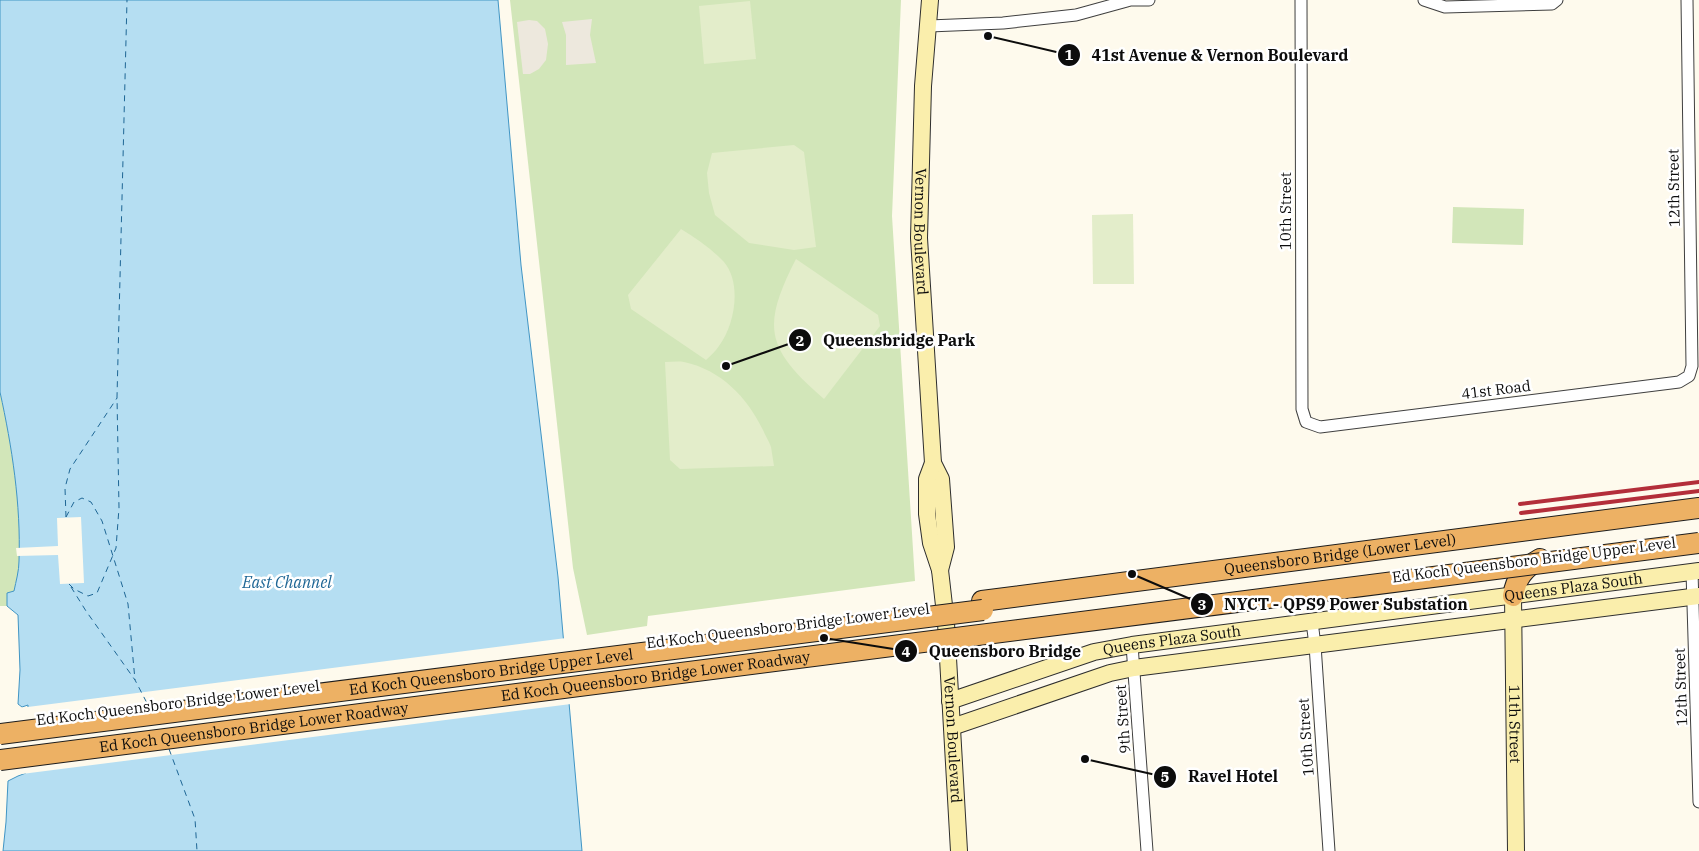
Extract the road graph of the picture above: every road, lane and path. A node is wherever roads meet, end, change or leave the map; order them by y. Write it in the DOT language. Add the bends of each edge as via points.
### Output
graph roads {
  1 [pos="930,0"];
  2 [pos="1150,0"];
  3 [pos="1301,0"];
  4 [pos="1424,0"];
  5 [pos="1557,0"];
  6 [pos="1687,0"];
  7 [pos="1121,1"];
  8 [pos="929,26"];
  9 [pos="1688,376"];
  10 [pos="1306,422"];
  11 [pos="1699,508"];
  12 [pos="1699,518"];
  13 [pos="1699,534"];
  14 [pos="1699,541"];
  15 [pos="1695,572"];
  16 [pos="1513,596"];
  17 [pos="1696,596"];
  18 [pos="982,605"];
  19 [pos="1513,620"];
  20 [pos="1312,622"];
  21 [pos="1132,645"];
  22 [pos="1315,645"];
  23 [pos="1134,668"];
  24 [pos="950,700"];
  25 [pos="0,726"];
  26 [pos="952,727"];
  27 [pos="0,734"];
  28 [pos="0,752"];
  29 [pos="0,760"];
  30 [pos="1699,802"];
  31 [pos="959,851"];
  32 [pos="1147,851"];
  33 [pos="1329,851"];
  34 [pos="1516,851"];
  1 -- 8 [label="main road, Vernon Boulevard"];
  2 -- 7 [label="street"];
  3 -- 10 [label="street, 10th Street" via="1302,409"];
  4 -- 5 [label="street" via="1445,7 1552,4"];
  6 -- 9 [label="street, 12th Street" via="1692,366"];
  7 -- 8 [label="street" via="1076,15 1003,23"];
  8 -- 24 [label="main road, Vernon Boulevard" via="923,86 919,238 933,463 941,479 946,547 940,570"];
  9 -- 10 [label="street, 41st Road" via="1679,382 1320,427"];
  11 -- 18 [label="highway, Queensboro Bridge (Lower Level)"];
  12 -- 18 [label="highway"];
  13 -- 16 [label="highway" via="1550,554 1522,573 1516,581"];
  14 -- 28 [label="highway, Ed Koch Queensboro Bridge Upper Level" via="995,625"];
  14 -- 29 [label="highway, Ed Koch Queensboro Bridge Lower Roadway, bridge"];
  15 -- 16 [label="main road, Queens Plaza South"];
  15 -- 17 [label="street, 12th Street"];
  16 -- 19 [label="main road, 11th Street"];
  16 -- 20 [label="main road, Queens Plaza South"];
  17 -- 19 [label="main road, Queens Plaza South"];
  17 -- 30 [label="street, 12th Street"];
  18 -- 25 [label="highway, Ed Koch Queensboro Bridge Lower Level"];
  18 -- 27 [label="highway, Ed Koch Queensboro Bridge Upper Level, bridge"];
  19 -- 22 [label="main road, Queens Plaza South"];
  19 -- 34 [label="main road, 11th Street"];
  20 -- 21 [label="main road, Queens Plaza South"];
  20 -- 22 [label="street, 10th Street"];
  21 -- 23 [label="street, 9th Street"];
  21 -- 24 [label="main road, Queens Plaza South" via="1094,652"];
  22 -- 23 [label="main road, Queens Plaza South"];
  22 -- 33 [label="street, 10th Street"];
  23 -- 26 [label="main road, Queens Plaza South" via="1110,673"];
  23 -- 32 [label="street, 9th Street"];
  24 -- 26 [label="main road, Vernon Boulevard"];
  26 -- 31 [label="main road, Vernon Boulevard"];
}
